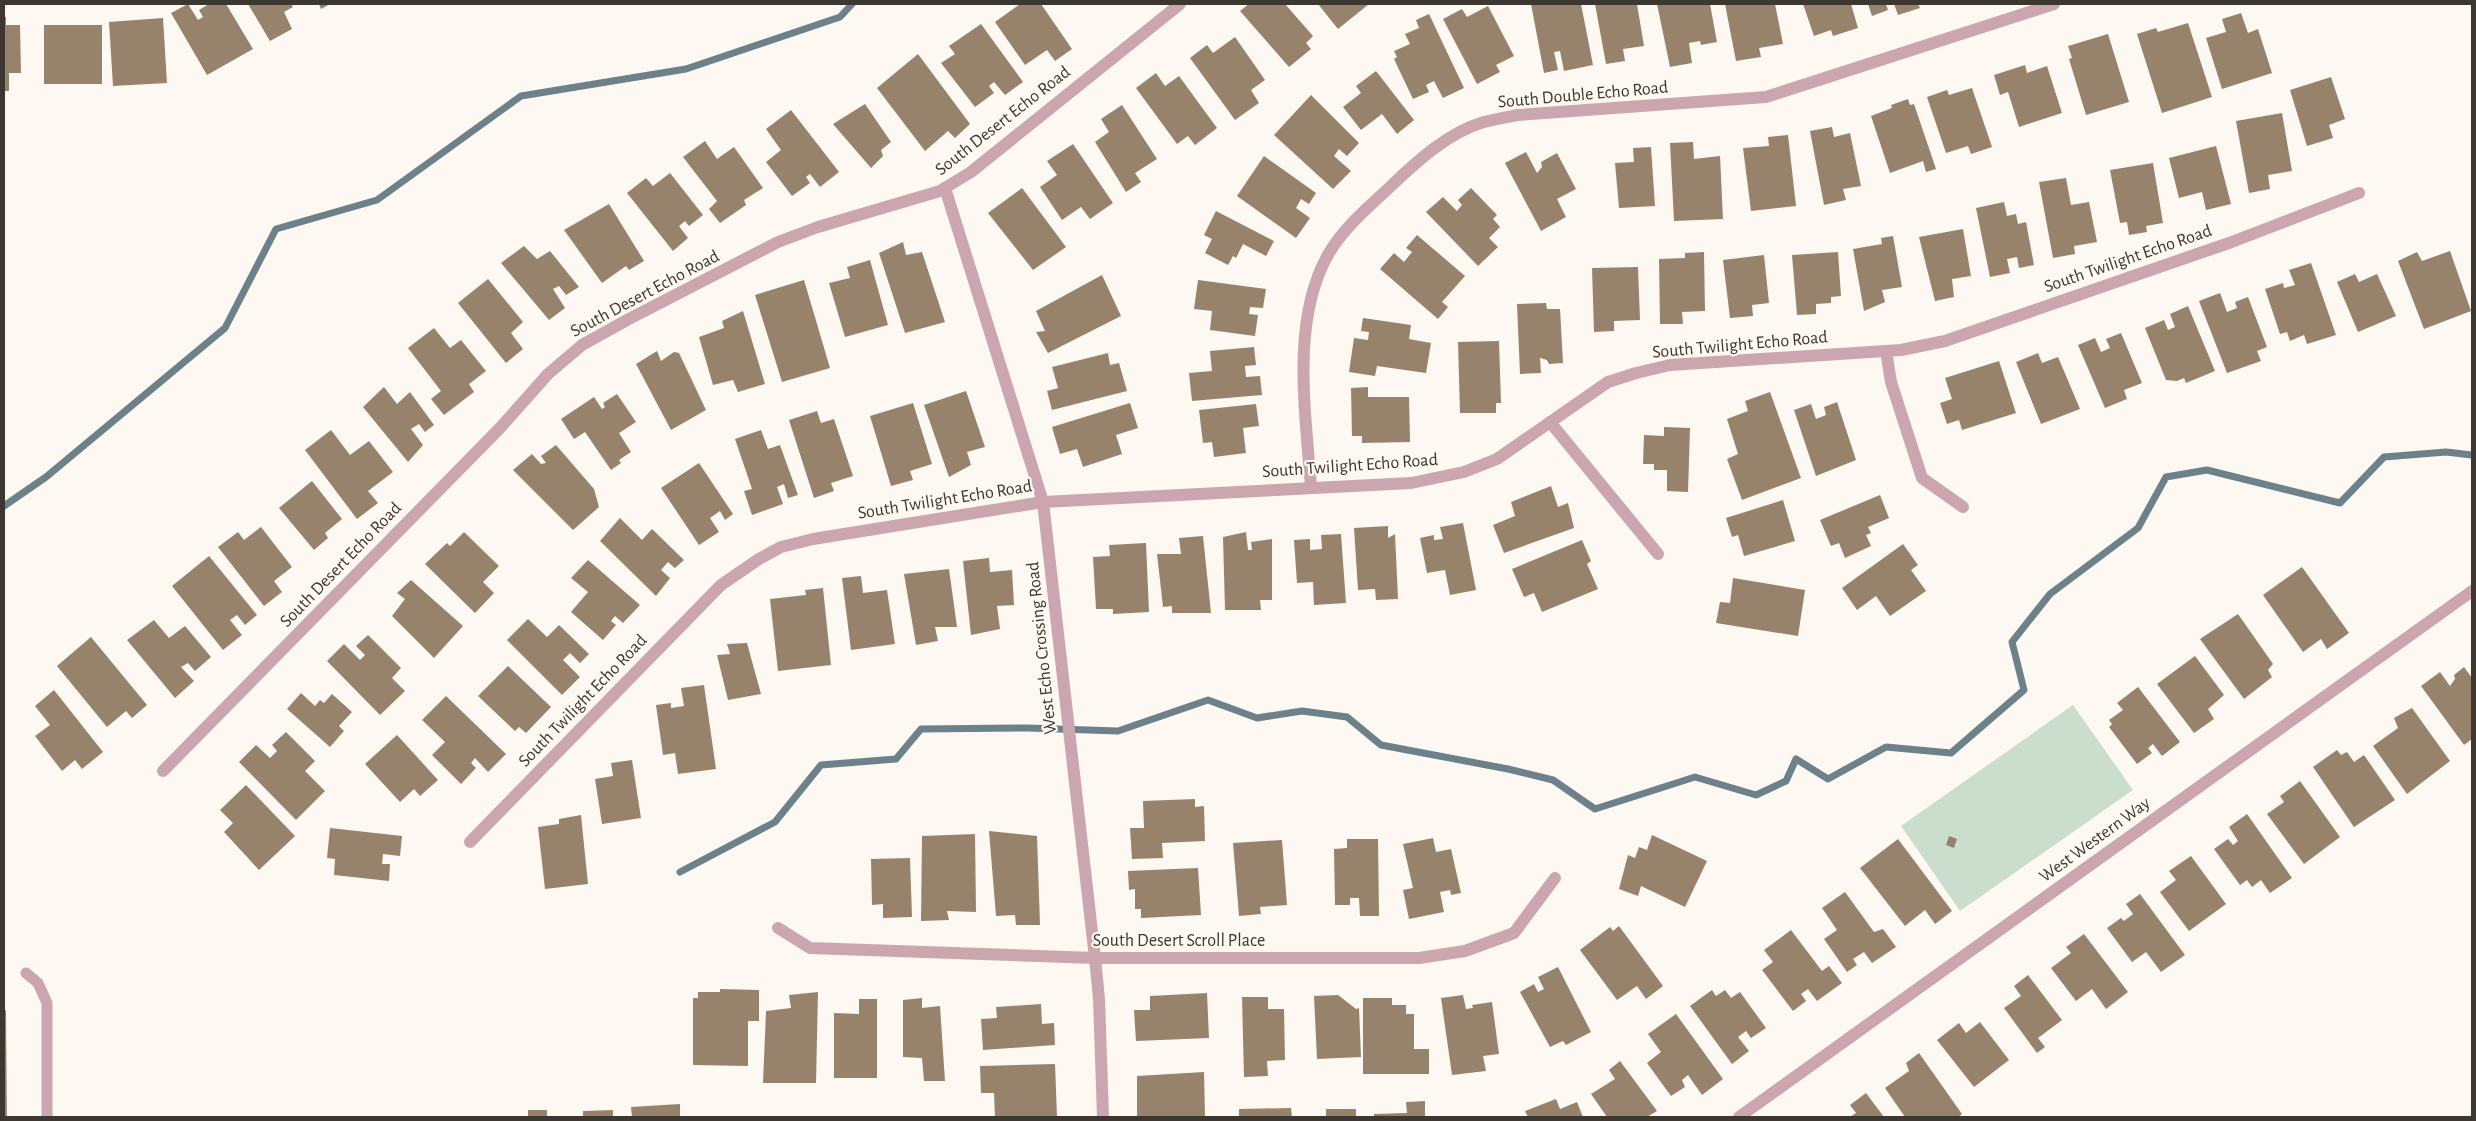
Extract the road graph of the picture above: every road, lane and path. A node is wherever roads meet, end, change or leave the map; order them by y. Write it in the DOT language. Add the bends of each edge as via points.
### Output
graph roads {
  1 [pos="1180,4"];
  2 [pos="2054,4"];
  3 [pos="945,188"];
  4 [pos="2359,193"];
  5 [pos="1886,351"];
  6 [pos="1550,422"];
  7 [pos="1311,488"];
  8 [pos="1043,502"];
  9 [pos="1962,507"];
  10 [pos="1658,554"];
  11 [pos="2472,591"];
  12 [pos="163,771"];
  13 [pos="470,842"];
  14 [pos="1555,878"];
  15 [pos="778,928"];
  16 [pos="1095,958"];
  17 [pos="26,972"];
  18 [pos="47,1117"];
  19 [pos="1103,1117"];
  20 [pos="1739,1117"];
  1 -- 3 [label="street, South Desert Echo Road" via="971,172"];
  2 -- 7 [label="street, South Double Echo Road" via="1766,97 1518,115 1483,122 1454,135 1410,168 1349,226 1329,253 1315,287 1304,336"];
  3 -- 8 [label="street, West Echo Crossing Road"];
  3 -- 12 [label="street, South Desert Echo Road" via="778,242 582,346 548,374 500,428"];
  4 -- 5 [label="street, South Twilight Echo Road" via="2229,243 1945,341"];
  5 -- 6 [label="street, South Twilight Echo Road" via="1670,365 1636,372 1608,382"];
  5 -- 9 [label="street" via="1891,382 1922,478"];
  6 -- 7 [label="street, South Twilight Echo Road" via="1497,459 1464,472 1411,483"];
  6 -- 10 [label="street"];
  7 -- 8 [label="street, South Twilight Echo Road"];
  8 -- 13 [label="street, South Twilight Echo Road" via="813,539 781,547 760,559 721,586"];
  8 -- 16 [label="street, West Echo Crossing Road"];
  11 -- 20 [label="street, West Western Way"];
  14 -- 16 [label="street, South Desert Scroll Place" via="1514,933 1456,952 1419,958"];
  15 -- 16 [label="street, South Desert Scroll Place" via="810,948"];
  16 -- 19 [label="street, West Echo Crossing Road"];
  17 -- 18 [label="lane" via="38,983 47,1003"];
}
